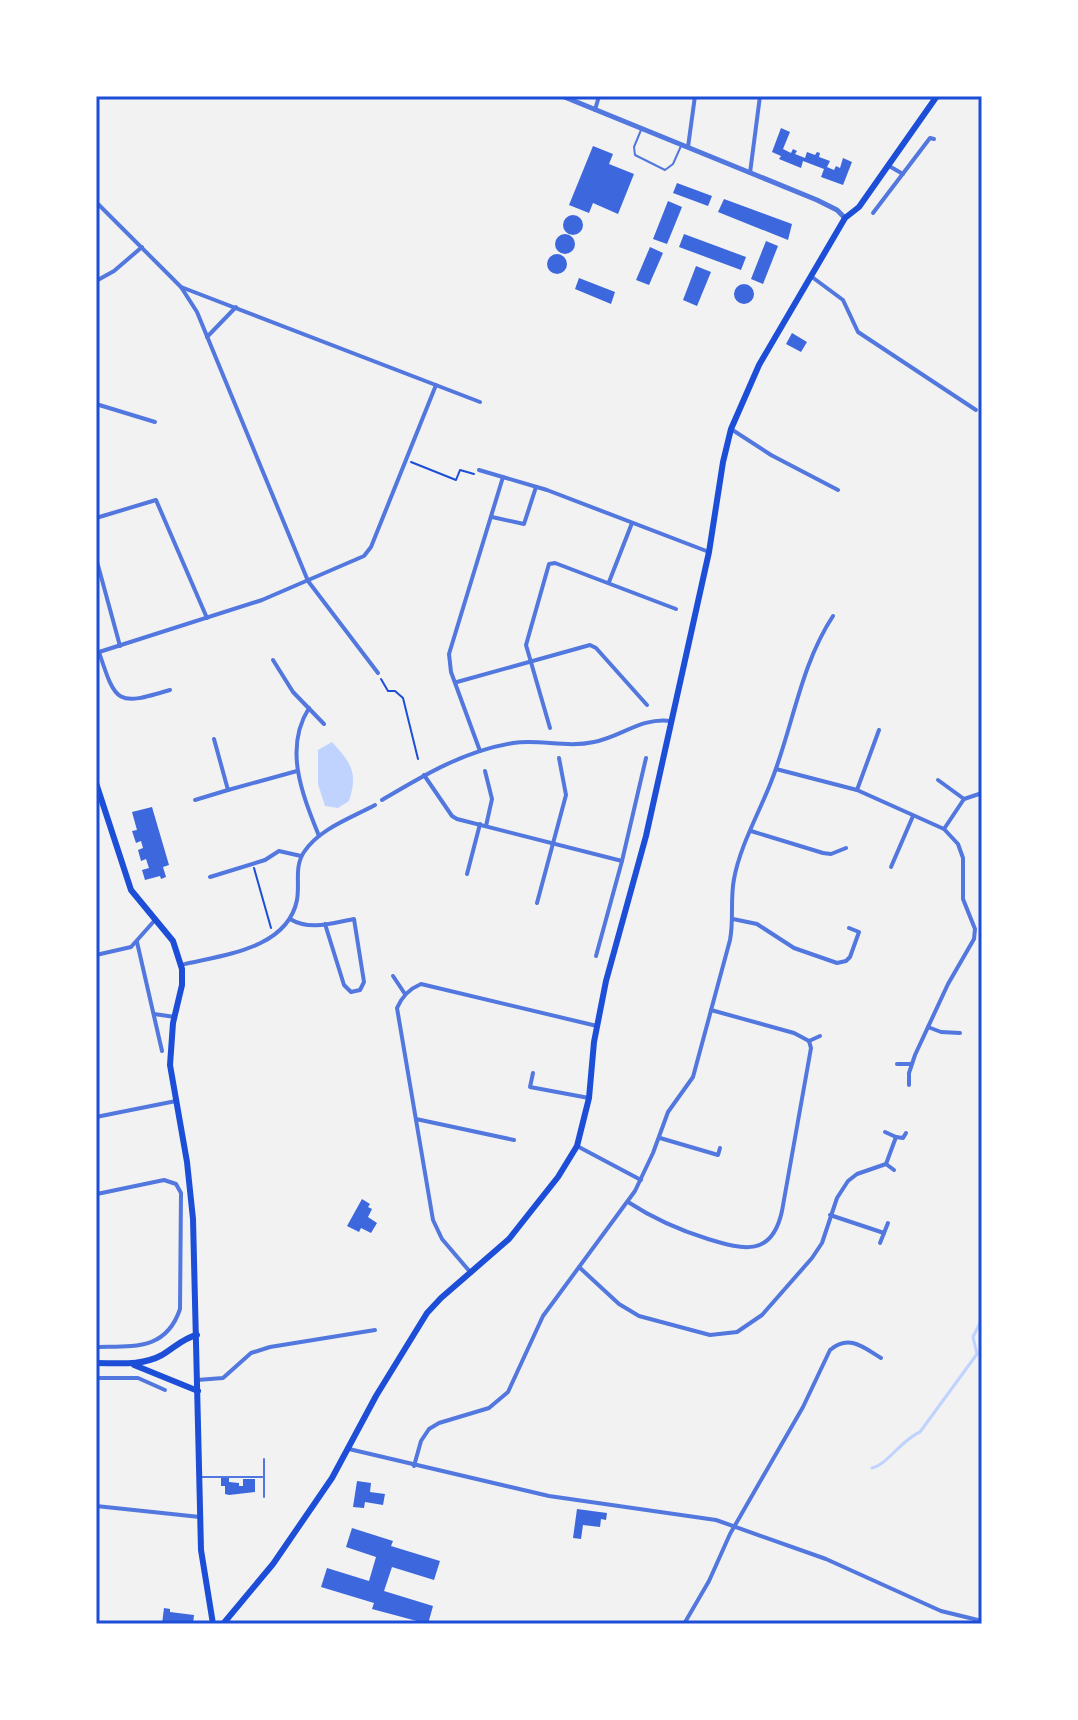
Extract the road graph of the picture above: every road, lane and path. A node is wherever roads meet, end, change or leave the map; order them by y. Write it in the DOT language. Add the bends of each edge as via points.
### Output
graph roads {
  1 [pos="562,96"];
  2 [pos="599,96"];
  3 [pos="695,96"];
  4 [pos="760,96"];
  5 [pos="937,96"];
  6 [pos="595,110"];
  7 [pos="641,129"];
  8 [pos="934,139"];
  9 [pos="684,146"];
  10 [pos="889,166"];
  11 [pos="750,173"];
  12 [pos="903,174"];
  13 [pos="96,202"];
  14 [pos="873,213"];
  15 [pos="845,218"];
  16 [pos="142,247"];
  17 [pos="812,277"];
  18 [pos="96,281"];
  19 [pos="181,287"];
  20 [pos="236,307"];
  21 [pos="207,337"];
  22 [pos="436,385"];
  23 [pos="480,402"];
  24 [pos="96,404"];
  25 [pos="976,410"];
  26 [pos="155,422"];
  27 [pos="731,429"];
  28 [pos="406,460"];
  29 [pos="479,470"];
  30 [pos="503,477"];
  31 [pos="536,487"];
  32 [pos="838,490"];
  33 [pos="492,517"];
  34 [pos="96,518"];
  35 [pos="632,523"];
  36 [pos="709,552"];
  37 [pos="96,558"];
  38 [pos="308,581"];
  39 [pos="609,582"];
  40 [pos="676,609"];
  41 [pos="833,616"];
  42 [pos="207,618"];
  43 [pos="120,646"];
  44 [pos="98,652"];
  45 [pos="273,660"];
  46 [pos="530,664"];
  47 [pos="378,673"];
  48 [pos="456,683"];
  49 [pos="170,690"];
  50 [pos="647,705"];
  51 [pos="309,708"];
  52 [pos="672,722"];
  53 [pos="324,724"];
  54 [pos="550,728"];
  55 [pos="879,730"];
  56 [pos="214,739"];
  57 [pos="480,751"];
  58 [pos="559,758"];
  59 [pos="646,758"];
  60 [pos="418,759"];
  61 [pos="776,769"];
  62 [pos="297,771"];
  63 [pos="485,771"];
  64 [pos="424,775"];
  65 [pos="938,780"];
  66 [pos="96,783"];
  67 [pos="228,790"];
  68 [pos="857,790"];
  69 [pos="979,794"];
  70 [pos="964,799"];
  71 [pos="195,800"];
  72 [pos="382,800"];
  73 [pos="375,805"];
  74 [pos="913,816"];
  75 [pos="483,825"];
  76 [pos="944,829"];
  77 [pos="751,831"];
  78 [pos="319,836"];
  79 [pos="553,844"];
  80 [pos="846,848"];
  81 [pos="301,856"];
  82 [pos="622,861"];
  83 [pos="253,863"];
  84 [pos="891,867"];
  85 [pos="467,874"];
  86 [pos="210,877"];
  87 [pos="537,903"];
  88 [pos="290,918"];
  89 [pos="733,919"];
  90 [pos="155,920"];
  91 [pos="325,924"];
  92 [pos="849,928"];
  93 [pos="273,936"];
  94 [pos="137,942"];
  95 [pos="96,955"];
  96 [pos="596,956"];
  97 [pos="181,965"];
  98 [pos="393,976"];
  99 [pos="405,994"];
  100 [pos="711,1010"];
  101 [pos="154,1014"];
  102 [pos="175,1017"];
  103 [pos="597,1026"];
  104 [pos="928,1027"];
  105 [pos="960,1033"];
  106 [pos="820,1036"];
  107 [pos="809,1041"];
  108 [pos="162,1051"];
  109 [pos="897,1064"];
  110 [pos="911,1064"];
  111 [pos="533,1073"];
  112 [pos="909,1085"];
  113 [pos="589,1098"];
  114 [pos="176,1101"];
  115 [pos="96,1117"];
  116 [pos="416,1119"];
  117 [pos="885,1132"];
  118 [pos="906,1133"];
  119 [pos="896,1137"];
  120 [pos="660,1138"];
  121 [pos="514,1140"];
  122 [pos="577,1146"];
  123 [pos="720,1148"];
  124 [pos="718,1155"];
  125 [pos="716,1163"];
  126 [pos="886,1164"];
  127 [pos="894,1170"];
  128 [pos="641,1180"];
  129 [pos="97,1194"];
  130 [pos="628,1202"];
  131 [pos="830,1215"];
  132 [pos="888,1223"];
  133 [pos="884,1233"];
  134 [pos="96,1240"];
  135 [pos="880,1243"];
  136 [pos="579,1267"];
  137 [pos="471,1273"];
  138 [pos="375,1330"];
  139 [pos="197,1335"];
  140 [pos="96,1347"];
  141 [pos="881,1358"];
  142 [pos="96,1363"];
  143 [pos="130,1363"];
  144 [pos="96,1378"];
  145 [pos="197,1380"];
  146 [pos="165,1390"];
  147 [pos="198,1391"];
  148 [pos="349,1449"];
  149 [pos="264,1459"];
  150 [pos="414,1466"];
  151 [pos="199,1477"];
  152 [pos="264,1477"];
  153 [pos="264,1497"];
  154 [pos="96,1506"];
  155 [pos="200,1517"];
  156 [pos="734,1527"];
  157 [pos="982,1621"];
  158 [pos="213,1624"];
  159 [pos="223,1624"];
  160 [pos="684,1624"];
  1 -- 6 [label="street"];
  2 -- 6 [label="street"];
  3 -- 9 [label="street"];
  4 -- 11 [label="street"];
  5 -- 10 [label="main road"];
  6 -- 7 [label="street"];
  7 -- 9 [label="street"];
  7 -- 9 [label="lane" via="635,155 665,170"];
  8 -- 12 [label="street"];
  9 -- 11 [label="street"];
  10 -- 12 [label="street"];
  10 -- 15 [label="main road"];
  11 -- 15 [label="street"];
  12 -- 14 [label="street"];
  13 -- 16 [label="street"];
  15 -- 17 [label="main road"];
  16 -- 18 [label="street"];
  16 -- 19 [label="street"];
  17 -- 25 [label="street" via="847,304 858,332"];
  17 -- 27 [label="main road" via="749,382"];
  19 -- 20 [label="street"];
  19 -- 21 [label="street"];
  20 -- 21 [label="street"];
  20 -- 22 [label="street"];
  21 -- 38 [label="street"];
  22 -- 23 [label="street"];
  22 -- 28 [label="street"];
  24 -- 26 [label="street"];
  27 -- 32 [label="street"];
  27 -- 36 [label="main road"];
  28 -- 29 [label="path" via="456,480 460,470 477,475"];
  28 -- 38 [label="street" via="368,552"];
  29 -- 30 [label="street"];
  30 -- 31 [label="street"];
  30 -- 33 [label="street"];
  31 -- 33 [label="street" via="524,524"];
  31 -- 35 [label="street"];
  33 -- 48 [label="street" via="449,654"];
  34 -- 42 [label="street" via="156,500"];
  35 -- 36 [label="street"];
  35 -- 39 [label="street"];
  36 -- 52 [label="main road"];
  37 -- 43 [label="street"];
  38 -- 42 [label="street"];
  38 -- 47 [label="street"];
  39 -- 40 [label="street"];
  39 -- 46 [label="street" via="549,564 527,637"];
  41 -- 61 [label="street" via="811,659"];
  42 -- 43 [label="street"];
  43 -- 44 [label="street"];
  44 -- 49 [label="street" via="111,688 122,697 136,700"];
  45 -- 51 [label="street"];
  46 -- 48 [label="street"];
  46 -- 50 [label="street" via="592,646"];
  46 -- 54 [label="street"];
  47 -- 60 [label="path" via="388,691 403,698"];
  48 -- 57 [label="street"];
  51 -- 53 [label="street"];
  51 -- 62 [label="street" via="299,732"];
  52 -- 57 [label="street" via="644,722 588,743 514,743"];
  52 -- 103 [label="main road"];
  55 -- 68 [label="street"];
  56 -- 67 [label="street"];
  57 -- 64 [label="street"];
  58 -- 79 [label="street" via="566,795"];
  59 -- 82 [label="street"];
  61 -- 68 [label="street"];
  61 -- 77 [label="street"];
  62 -- 67 [label="street"];
  62 -- 78 [label="street"];
  63 -- 75 [label="street" via="492,799"];
  64 -- 72 [label="street"];
  64 -- 75 [label="street" via="452,816"];
  65 -- 70 [label="street"];
  66 -- 90 [label="main road" via="131,890"];
  67 -- 71 [label="street"];
  68 -- 74 [label="street"];
  69 -- 70 [label="street"];
  70 -- 76 [label="street"];
  73 -- 78 [label="street"];
  74 -- 76 [label="street"];
  74 -- 84 [label="street"];
  75 -- 79 [label="street"];
  75 -- 85 [label="street"];
  76 -- 104 [label="street" via="961,851 964,904 975,934"];
  77 -- 80 [label="street" via="823,853"];
  77 -- 89 [label="street" via="734,877"];
  78 -- 81 [label="street"];
  79 -- 82 [label="street"];
  79 -- 87 [label="street"];
  81 -- 83 [label="street" via="279,851"];
  81 -- 88 [label="street"];
  82 -- 96 [label="street"];
  83 -- 86 [label="street"];
  83 -- 93 [label="path"];
  88 -- 91 [label="street" via="303,925"];
  88 -- 93 [label="street"];
  89 -- 92 [label="street" via="750,921 794,948 837,963 850,957 859,932"];
  89 -- 100 [label="street"];
  90 -- 94 [label="street"];
  90 -- 97 [label="main road" via="173,941"];
  91 -- 91 [label="street" via="342,982 351,992 360,990 364,982 354,919"];
  93 -- 97 [label="street"];
  94 -- 95 [label="street"];
  94 -- 101 [label="street"];
  97 -- 102 [label="main road"];
  98 -- 99 [label="street"];
  99 -- 103 [label="street" via="421,984"];
  99 -- 116 [label="street" via="397,1008"];
  100 -- 107 [label="street"];
  100 -- 120 [label="street" via="692,1080 671,1106"];
  101 -- 102 [label="street"];
  101 -- 108 [label="street"];
  102 -- 114 [label="main road" via="170,1065"];
  103 -- 113 [label="main road"];
  104 -- 105 [label="street"];
  104 -- 110 [label="street"];
  106 -- 107 [label="street"];
  107 -- 130 [label="street" via="782,1211 769,1239 752,1248 733,1247 672,1227"];
  109 -- 110 [label="street"];
  110 -- 112 [label="street"];
  111 -- 113 [label="street" via="530,1087"];
  113 -- 122 [label="main road"];
  114 -- 115 [label="street"];
  114 -- 139 [label="main road" via="193,1219"];
  116 -- 121 [label="street"];
  116 -- 137 [label="street" via="435,1227"];
  117 -- 119 [label="street"];
  118 -- 119 [label="street"];
  119 -- 126 [label="street"];
  120 -- 124 [label="street"];
  120 -- 128 [label="street"];
  122 -- 128 [label="street"];
  122 -- 137 [label="main road" via="518,1228"];
  123 -- 124 [label="street"];
  124 -- 125 [label="street"];
  126 -- 127 [label="street"];
  126 -- 131 [label="street" via="848,1181"];
  128 -- 130 [label="street"];
  129 -- 134 [label="path"];
  129 -- 140 [label="street" via="164,1180 176,1184 181,1193 177,1318 162,1337 145,1345"];
  130 -- 136 [label="street"];
  131 -- 133 [label="street"];
  131 -- 136 [label="street" via="817,1251 790,1285 756,1320 730,1334 710,1335 639,1316"];
  132 -- 133 [label="street"];
  133 -- 135 [label="street"];
  136 -- 150 [label="street" via="538,1323 504,1397 489,1408 429,1429"];
  137 -- 148 [label="main road" via="419,1324"];
  138 -- 145 [label="street" via="270,1347 251,1353 223,1378"];
  139 -- 143 [label="main road" via="155,1358"];
  139 -- 145 [label="main road"];
  141 -- 156 [label="street" via="852,1342 830,1350"];
  142 -- 143 [label="main road"];
  143 -- 147 [label="main road"];
  144 -- 146 [label="street" via="138,1378"];
  145 -- 147 [label="main road"];
  147 -- 151 [label="main road"];
  148 -- 150 [label="street"];
  148 -- 159 [label="main road" via="273,1564"];
  149 -- 152 [label="lane"];
  150 -- 156 [label="street" via="549,1496"];
  151 -- 152 [label="lane"];
  151 -- 155 [label="main road"];
  152 -- 153 [label="lane"];
  154 -- 155 [label="street"];
  155 -- 158 [label="main road"];
  156 -- 157 [label="street" via="826,1559 941,1611"];
  156 -- 160 [label="street"];
}
